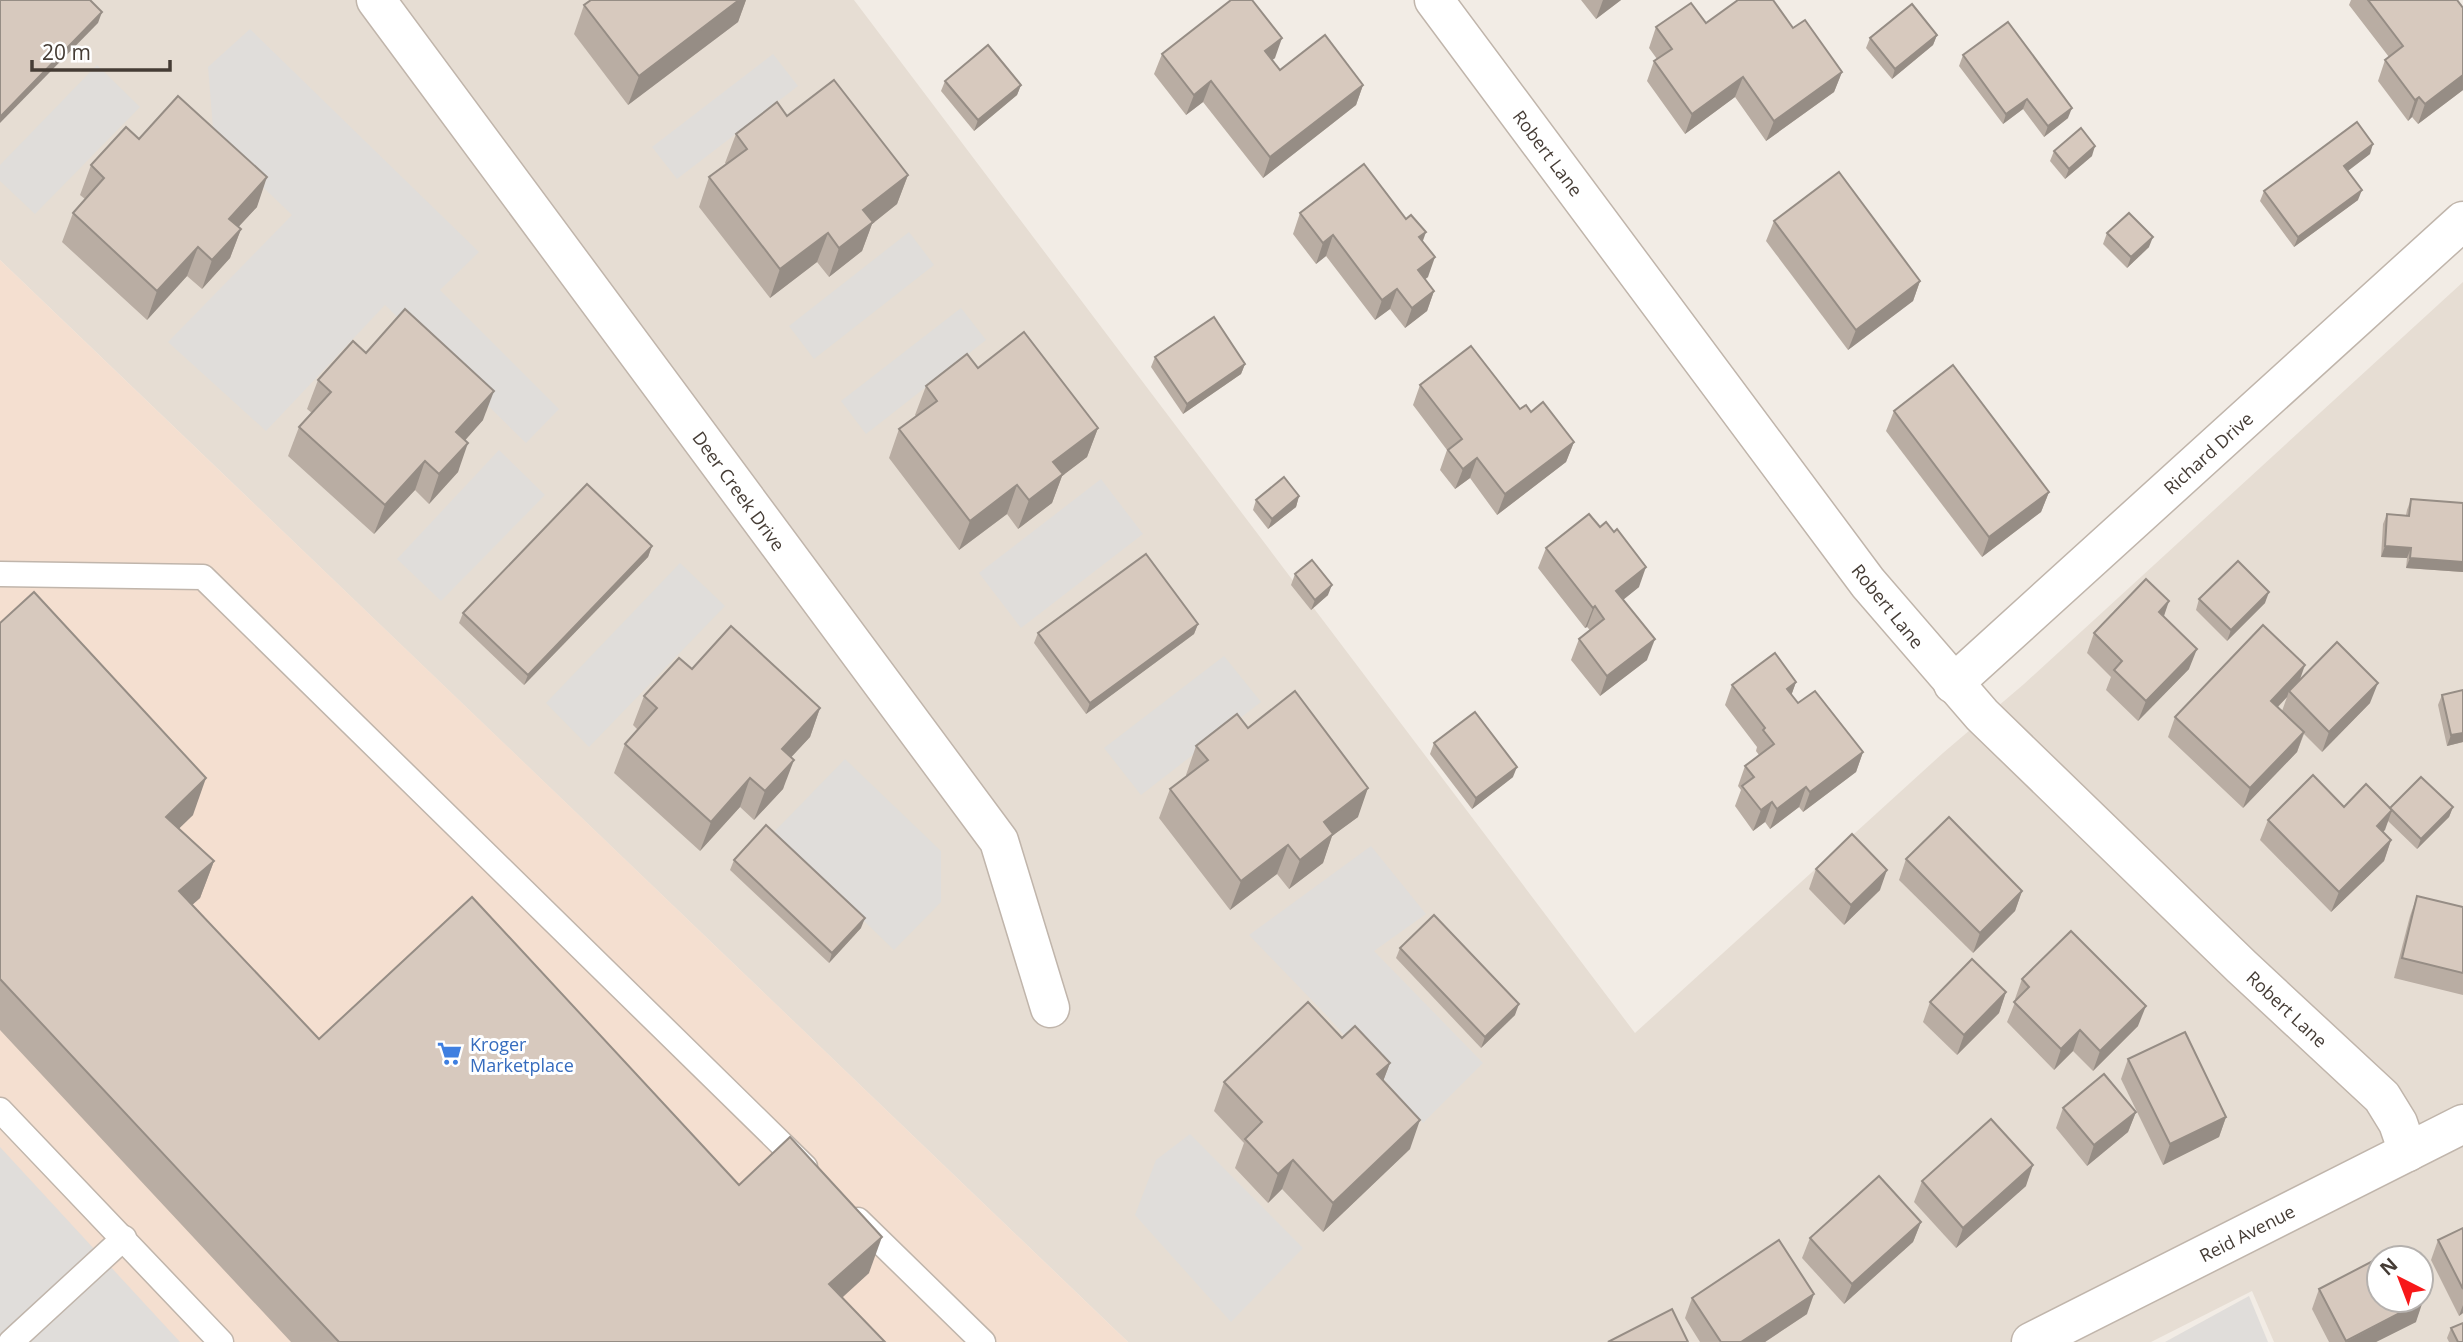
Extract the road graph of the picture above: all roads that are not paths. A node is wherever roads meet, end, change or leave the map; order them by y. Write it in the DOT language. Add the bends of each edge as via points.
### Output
graph roads {
  1 [pos="376,0"];
  2 [pos="1434,0"];
  3 [pos="2463,221"];
  4 [pos="0,574"];
  5 [pos="1953,684"];
  6 [pos="1050,1008"];
  7 [pos="0,1110"];
  8 [pos="2463,1125"];
  9 [pos="2408,1152"];
  10 [pos="825,1187"];
  11 [pos="845,1206"];
  12 [pos="124,1238"];
  13 [pos="11,1342"];
  14 [pos="221,1342"];
  15 [pos="983,1342"];
  16 [pos="2031,1342"];
  1 -- 6 [label="street, Deer Creek Drive" via="999,841"];
  2 -- 5 [label="street, Robert Lane" via="1868,583"];
  3 -- 5 [label="street, Richard Drive"];
  4 -- 10 [label="lane" via="203,577"];
  5 -- 9 [label="street, Robert Lane" via="2382,1097"];
  7 -- 12 [label="lane"];
  8 -- 9 [label="street, Reid Avenue"];
  9 -- 16 [label="street, Reid Avenue"];
  11 -- 15 [label="lane"];
  12 -- 13 [label="lane"];
  12 -- 14 [label="lane"];
}
